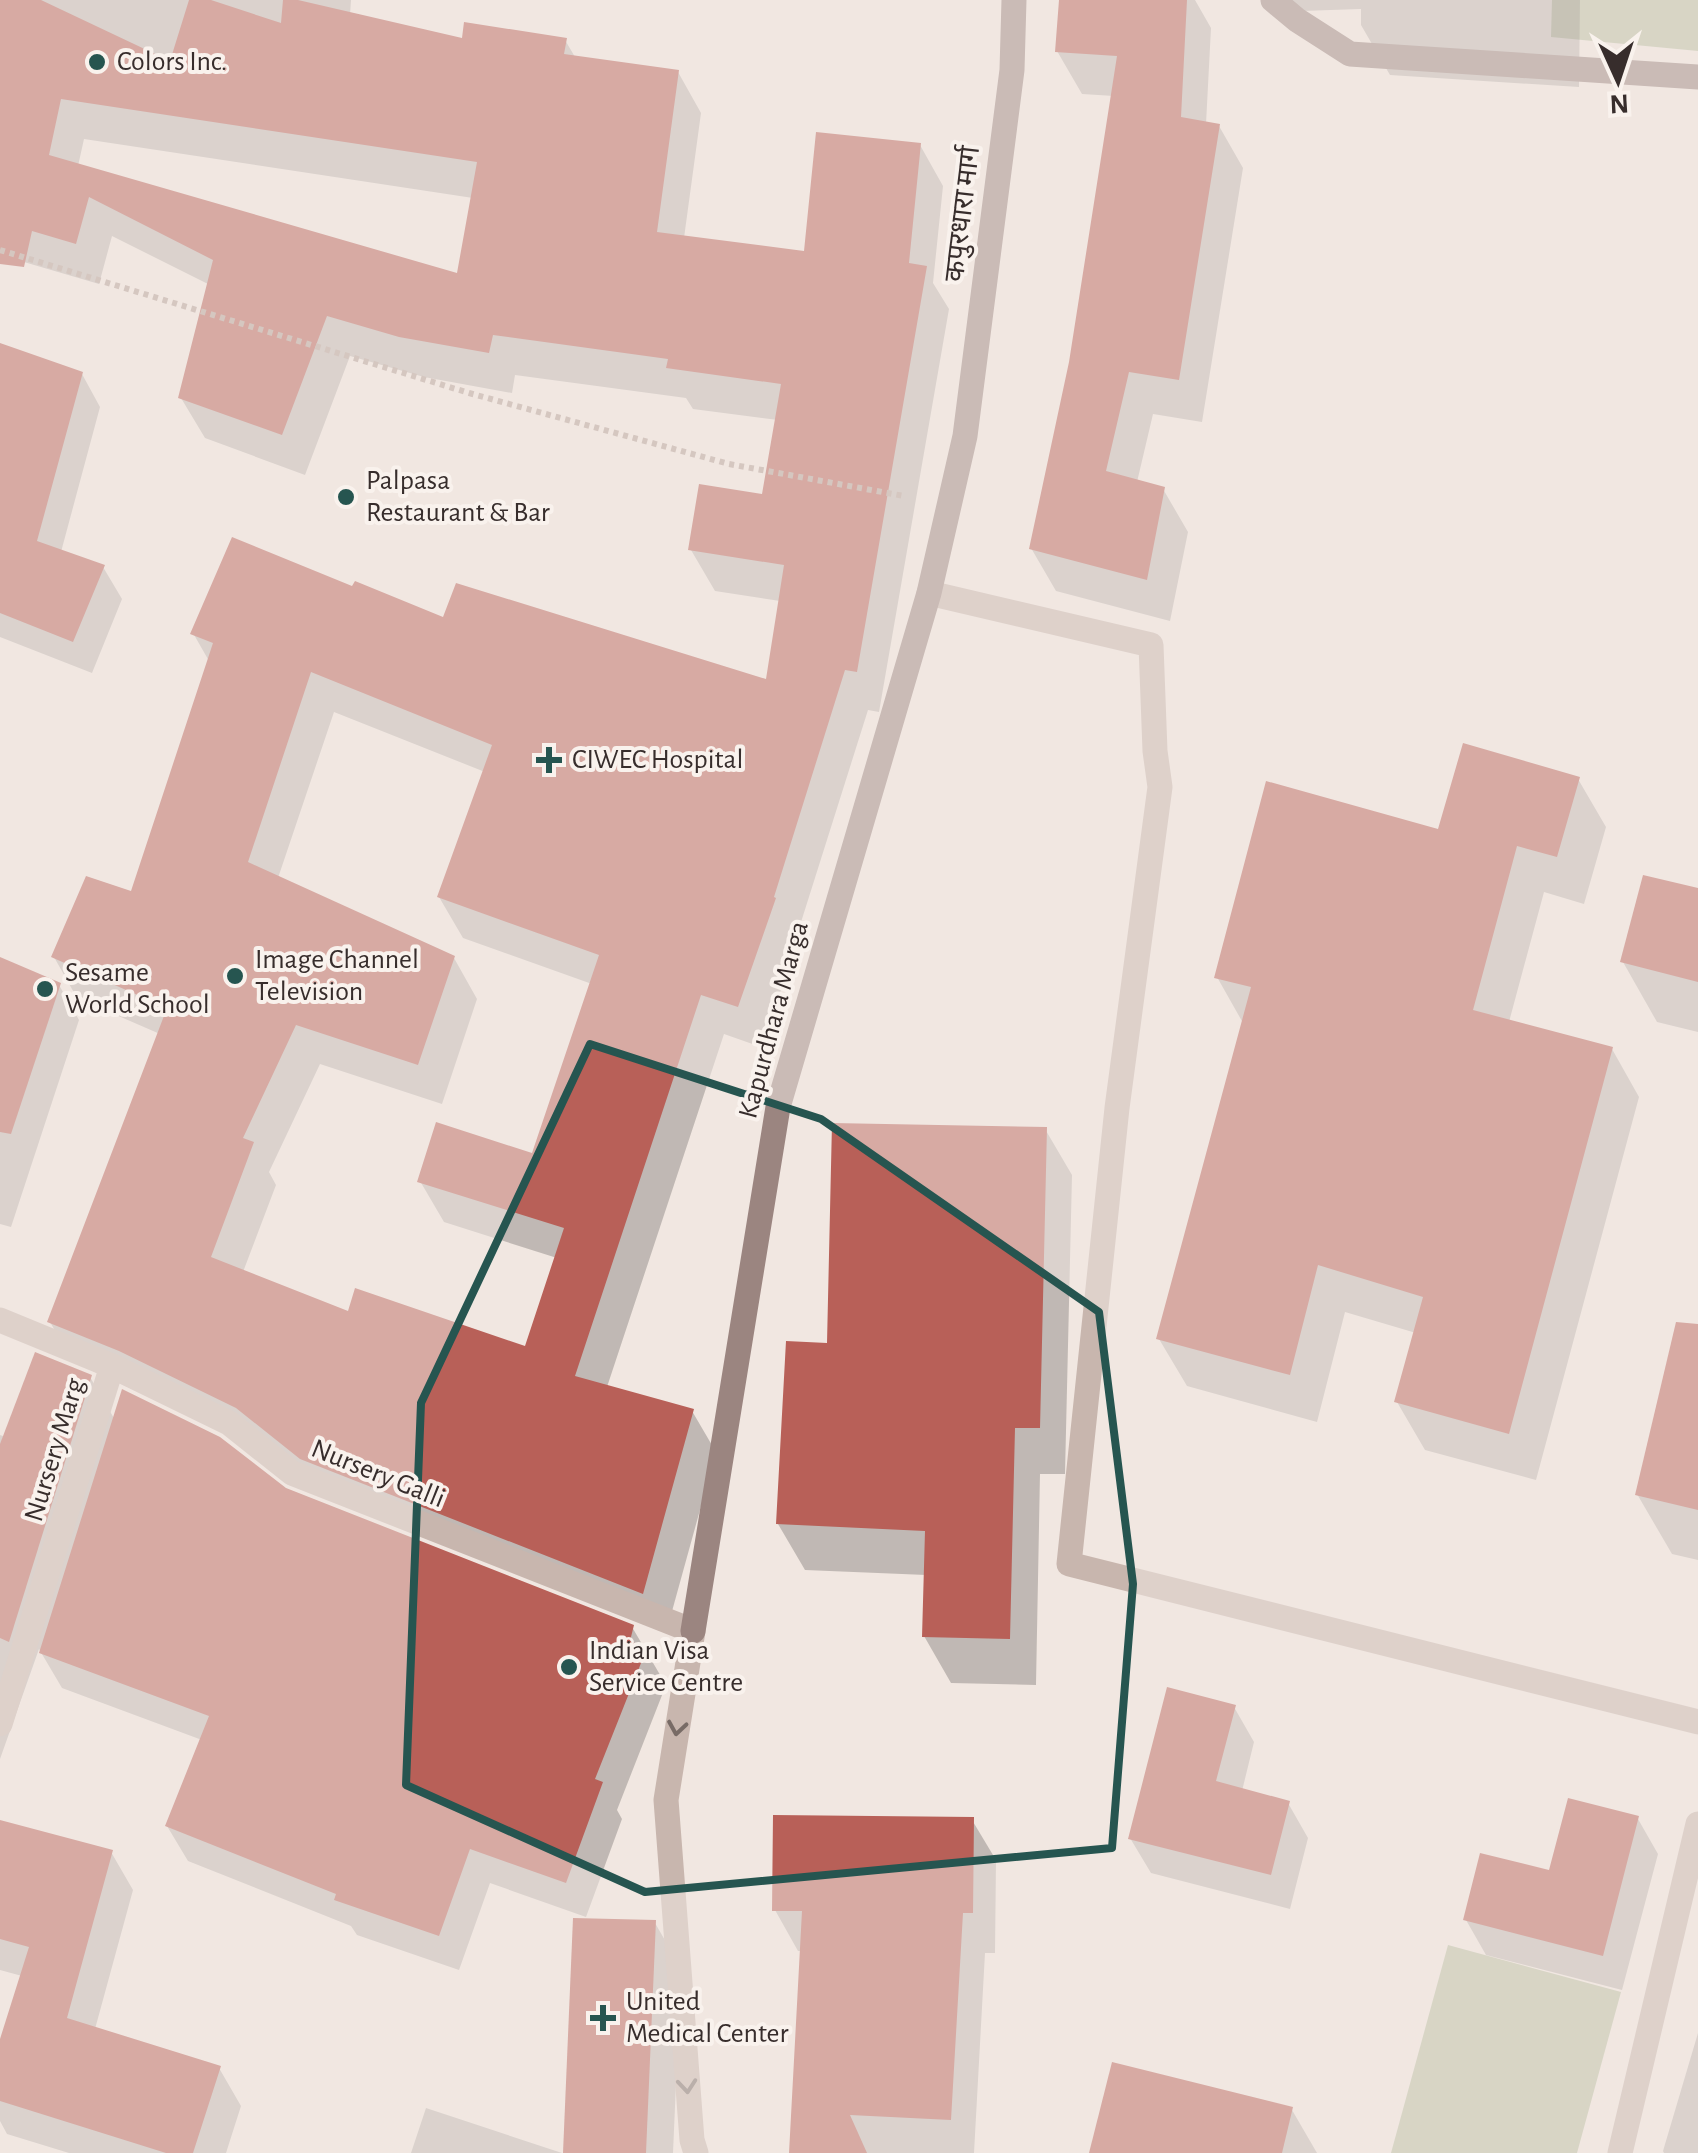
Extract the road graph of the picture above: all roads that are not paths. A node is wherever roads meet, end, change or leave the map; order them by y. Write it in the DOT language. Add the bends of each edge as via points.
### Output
graph roads {
  1 [pos="1014,0"];
  2 [pos="1274,0"];
  3 [pos="1698,76"];
  4 [pos="965,436"];
  5 [pos="929,592"];
  6 [pos="0,1320"];
  7 [pos="112,1366"];
  8 [pos="693,1632"];
  9 [pos="1698,1722"];
  10 [pos="0,1724"];
  11 [pos="1698,1824"];
  12 [pos="696,2153"];
  13 [pos="1620,2153"];
  1 -- 4 [label="street, कपुरधारा मार्ग" via="1012,70"];
  2 -- 3 [label="street" via="1350,54"];
  4 -- 5 [label="street, Kapurdhara Marga"];
  5 -- 8 [label="street, Kapurdhara Marga" via="778,1107"];
  5 -- 9 [label="street" via="1151,645 1160,787 1068,1564"];
  6 -- 7 [label="street, Nursery Galli"];
  7 -- 8 [label="street, Nursery Galli" via="228,1422 292,1473"];
  7 -- 10 [label="street, Nursery Marg"];
  8 -- 12 [label="street, one-way" via="666,1800"];
  11 -- 13 [label="street"];
}
